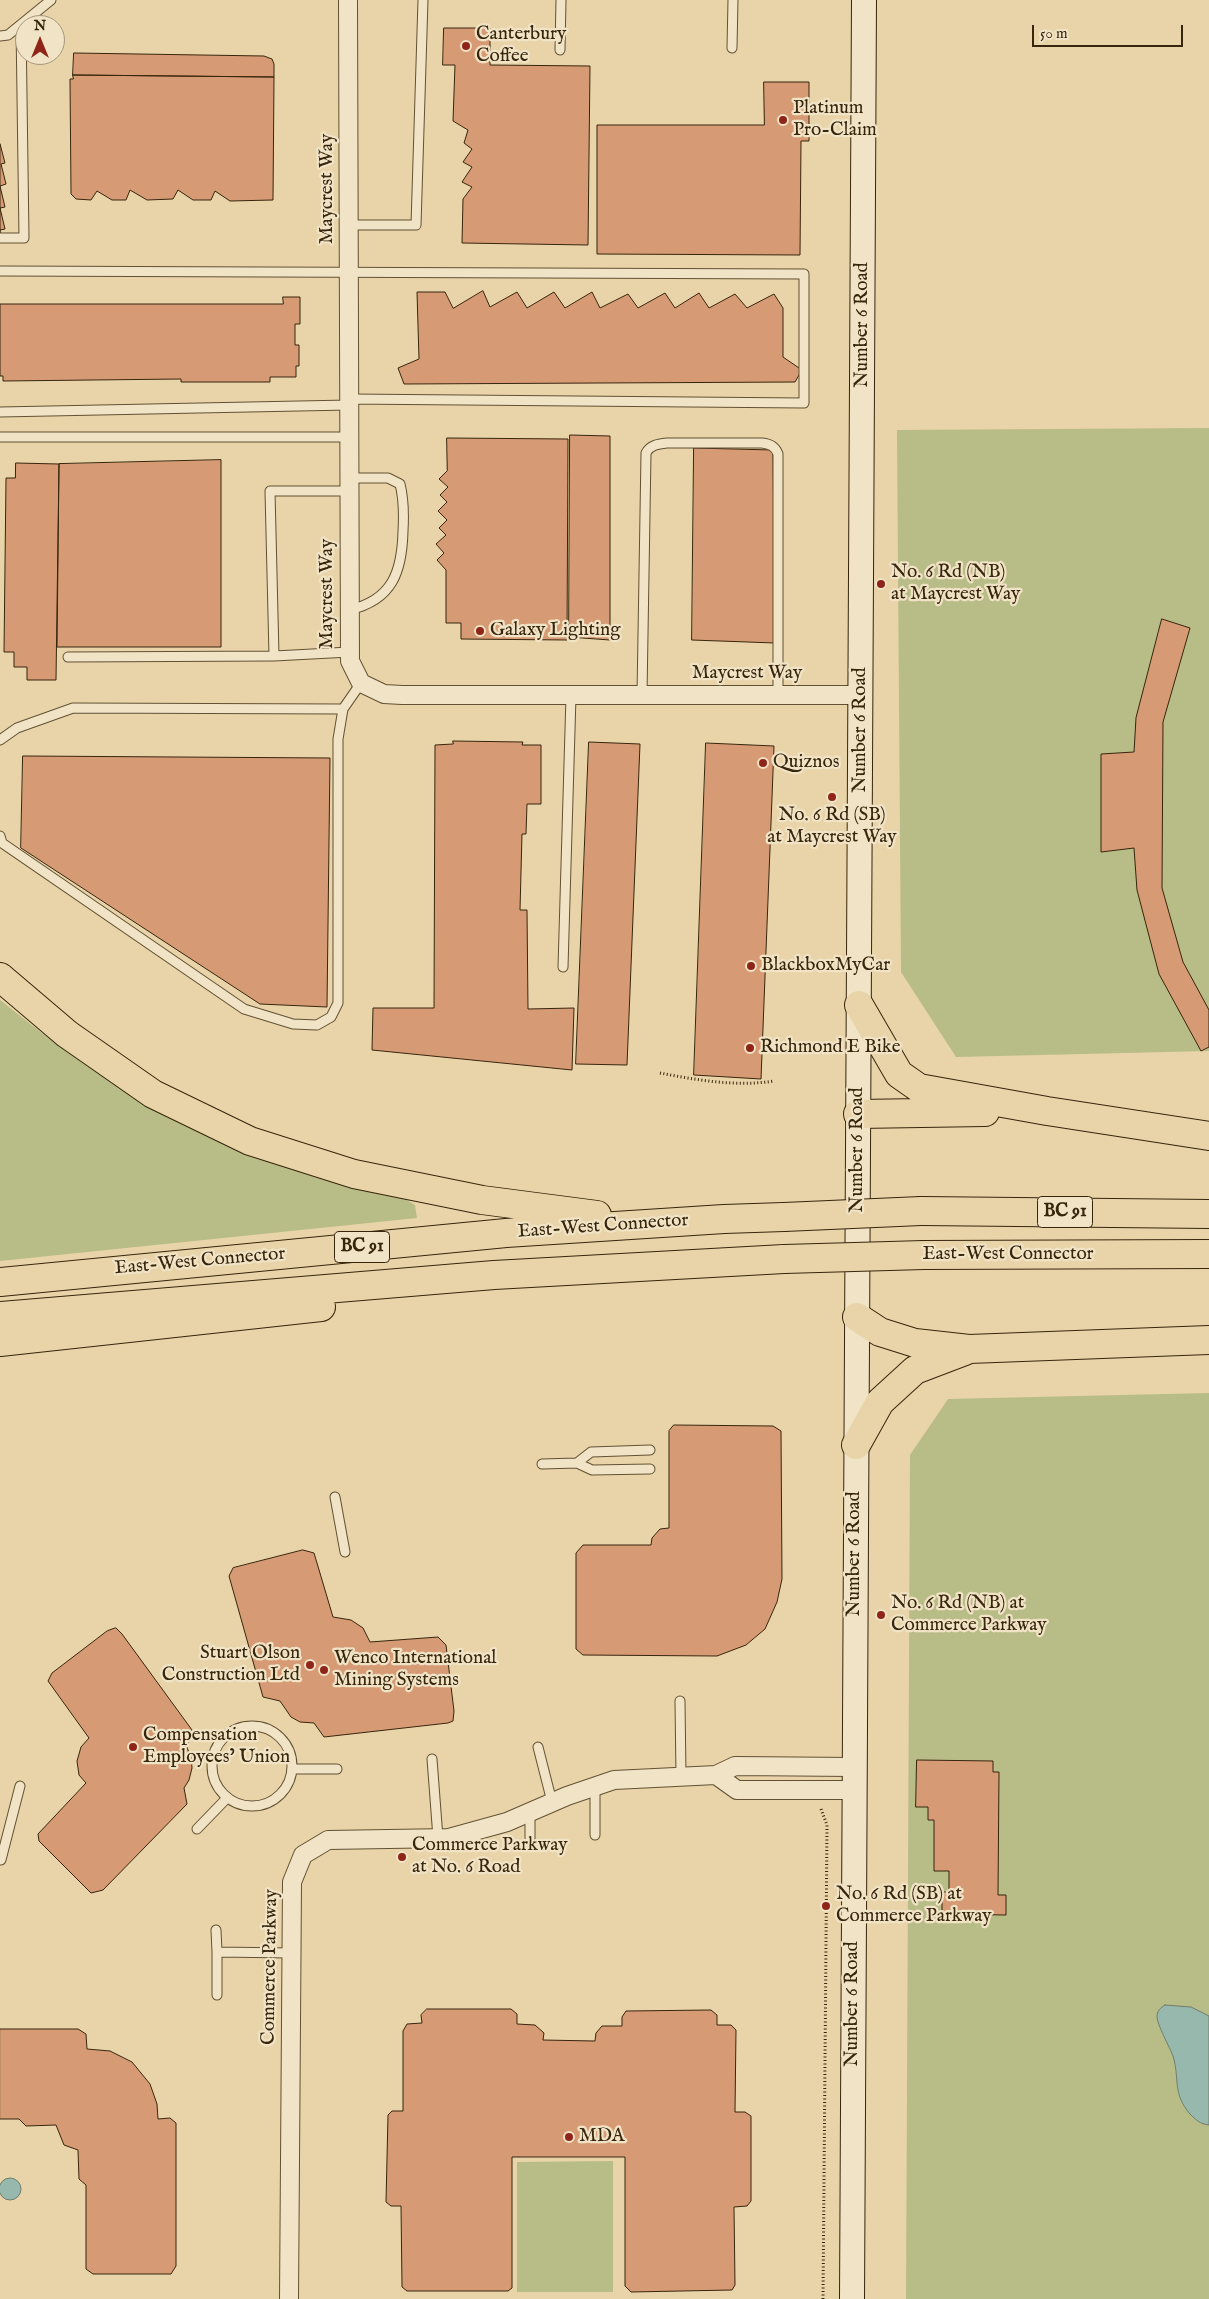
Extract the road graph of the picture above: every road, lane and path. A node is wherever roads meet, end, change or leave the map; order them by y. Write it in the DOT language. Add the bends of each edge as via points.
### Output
graph roads {
  1 [pos="51,0"];
  2 [pos="348,0"];
  3 [pos="423,0"];
  4 [pos="561,0"];
  5 [pos="733,0"];
  6 [pos="864,0"];
  7 [pos="33,15"];
  8 [pos="15,30"];
  9 [pos="0,36"];
  10 [pos="732,48"];
  11 [pos="560,50"];
  12 [pos="22,65"];
  13 [pos="349,225"];
  14 [pos="0,238"];
  15 [pos="0,271"];
  16 [pos="349,272"];
  17 [pos="349,402"];
  18 [pos="0,412"];
  19 [pos="0,437"];
  20 [pos="349,437"];
  21 [pos="349,485"];
  22 [pos="349,610"];
  23 [pos="350,652"];
  24 [pos="68,656"];
  25 [pos="274,656"];
  26 [pos="361,683"];
  27 [pos="642,695"];
  28 [pos="778,695"];
  29 [pos="861,695"];
  30 [pos="571,696"];
  31 [pos="343,709"];
  32 [pos="0,740"];
  33 [pos="0,836"];
  34 [pos="563,967"];
  35 [pos="0,977"];
  36 [pos="859,1005"];
  37 [pos="660,1073"];
  38 [pos="774,1082"];
  39 [pos="1047,1112"];
  40 [pos="858,1114"];
  41 [pos="1209,1136"];
  42 [pos="1209,1214"];
  43 [pos="724,1219"];
  44 [pos="1209,1254"];
  45 [pos="494,1275"];
  46 [pos="0,1282"];
  47 [pos="0,1316"];
  48 [pos="857,1317"];
  49 [pos="1209,1340"];
  50 [pos="0,1342"];
  51 [pos="969,1349"];
  52 [pos="856,1445"];
  53 [pos="650,1450"];
  54 [pos="577,1463"];
  55 [pos="542,1464"];
  56 [pos="650,1469"];
  57 [pos="335,1497"];
  58 [pos="345,1552"];
  59 [pos="680,1701"];
  60 [pos="538,1747"];
  61 [pos="432,1759"];
  62 [pos="293,1769"];
  63 [pos="338,1769"];
  64 [pos="716,1775"];
  65 [pos="681,1776"];
  66 [pos="854,1778"];
  67 [pos="20,1786"];
  68 [pos="595,1786"];
  69 [pos="227,1798"];
  70 [pos="552,1802"];
  71 [pos="820,1806"];
  72 [pos="530,1811"];
  73 [pos="197,1829"];
  74 [pos="596,1835"];
  75 [pos="438,1838"];
  76 [pos="530,1838"];
  77 [pos="1,1860"];
  78 [pos="216,1930"];
  79 [pos="217,1952"];
  80 [pos="292,1953"];
  81 [pos="217,1995"];
  82 [pos="289,2299"];
  83 [pos="823,2299"];
  84 [pos="852,2299"];
  1 -- 7 [label="lane"];
  2 -- 13 [label="street, Maycrest Way"];
  3 -- 13 [label="lane" via="416,225"];
  4 -- 11 [label="lane"];
  5 -- 10 [label="lane"];
  6 -- 29 [label="main road, Number 6 Road"];
  8 -- 9 [label="lane" via="8,36"];
  12 -- 14 [label="lane" via="24,238"];
  13 -- 16 [label="street, Maycrest Way"];
  15 -- 16 [label="lane"];
  16 -- 17 [label="street, Maycrest Way"];
  16 -- 17 [label="lane" via="804,274 804,403"];
  17 -- 18 [label="lane"];
  17 -- 20 [label="street, Maycrest Way"];
  19 -- 20 [label="lane"];
  20 -- 21 [label="street, Maycrest Way"];
  21 -- 22 [label="street, Maycrest Way"];
  21 -- 22 [label="lane" via="388,478 400,484 404,501 403,554 398,574 381,596"];
  21 -- 25 [label="lane" via="270,491"];
  22 -- 23 [label="street, Maycrest Way"];
  23 -- 25 [label="lane"];
  23 -- 26 [label="street, Maycrest Way" via="350,661"];
  24 -- 25 [label="lane"];
  26 -- 30 [label="street, Maycrest Way" via="384,694"];
  26 -- 31 [label="lane"];
  27 -- 28 [label="street, Maycrest Way"];
  27 -- 28 [label="lane" via="648,448 667,443 762,442 770,444 778,454"];
  27 -- 30 [label="street, Maycrest Way"];
  28 -- 29 [label="street, Maycrest Way"];
  29 -- 36 [label="main road, Number 6 Road"];
  30 -- 34 [label="lane"];
  31 -- 32 [label="lane" via="73,708 17,728"];
  31 -- 33 [label="lane" via="338,739 338,1003 331,1017 317,1025 294,1024 244,1009 2,842"];
  35 -- 43 [label="highway" via="67,1034 153,1094 250,1141 354,1174 482,1200 593,1215"];
  36 -- 39 [label="highway" via="899,1074 919,1088"];
  36 -- 40 [label="main road, Number 6 Road"];
  37 -- 38 [label="path" via="693,1079 760,1084"];
  39 -- 40 [label="highway"];
  39 -- 41 [label="highway"];
  40 -- 48 [label="main road, Number 6 Road"];
  42 -- 43 [label="highway, East-West Connector / BC 91, bridge" via="921,1211"];
  43 -- 46 [label="highway, East-West Connector / BC 91" via="506,1233"];
  44 -- 45 [label="highway, East-West Connector / BC 91, bridge" via="784,1259"];
  45 -- 47 [label="highway, East-West Connector / BC 91"];
  45 -- 50 [label="highway" via="308,1309"];
  48 -- 51 [label="highway" via="880,1332 915,1343"];
  48 -- 52 [label="main road, Number 6 Road"];
  49 -- 51 [label="highway"];
  51 -- 52 [label="highway" via="915,1370 880,1402"];
  52 -- 66 [label="main road, Number 6 Road"];
  53 -- 54 [label="lane" via="591,1452"];
  54 -- 55 [label="lane"];
  54 -- 56 [label="lane" via="592,1470"];
  57 -- 58 [label="lane"];
  59 -- 65 [label="lane"];
  60 -- 70 [label="lane"];
  61 -- 75 [label="lane"];
  62 -- 63 [label="lane"];
  62 -- 69 [label="lane" via="284,1792 268,1803 250,1807"];
  62 -- 69 [label="lane" via="291,1755 275,1733 263,1727 236,1729 224,1737 212,1761 212,1775"];
  64 -- 65 [label="street, Commerce Parkway"];
  64 -- 66 [label="street, Commerce Parkway" via="735,1766"];
  64 -- 66 [label="street" via="737,1790"];
  65 -- 68 [label="street, Commerce Parkway" via="614,1780"];
  66 -- 84 [label="main road, Number 6 Road"];
  67 -- 77 [label="lane"];
  68 -- 70 [label="street, Commerce Parkway"];
  68 -- 74 [label="lane"];
  69 -- 73 [label="lane"];
  70 -- 72 [label="street, Commerce Parkway"];
  71 -- 83 [label="path" via="827,1825"];
  72 -- 75 [label="street, Commerce Parkway" via="507,1822"];
  72 -- 76 [label="lane"];
  75 -- 80 [label="street, Commerce Parkway" via="328,1840 303,1854 292,1882"];
  78 -- 79 [label="lane"];
  79 -- 80 [label="lane"];
  79 -- 81 [label="lane"];
  80 -- 82 [label="street, Commerce Parkway"];
}
